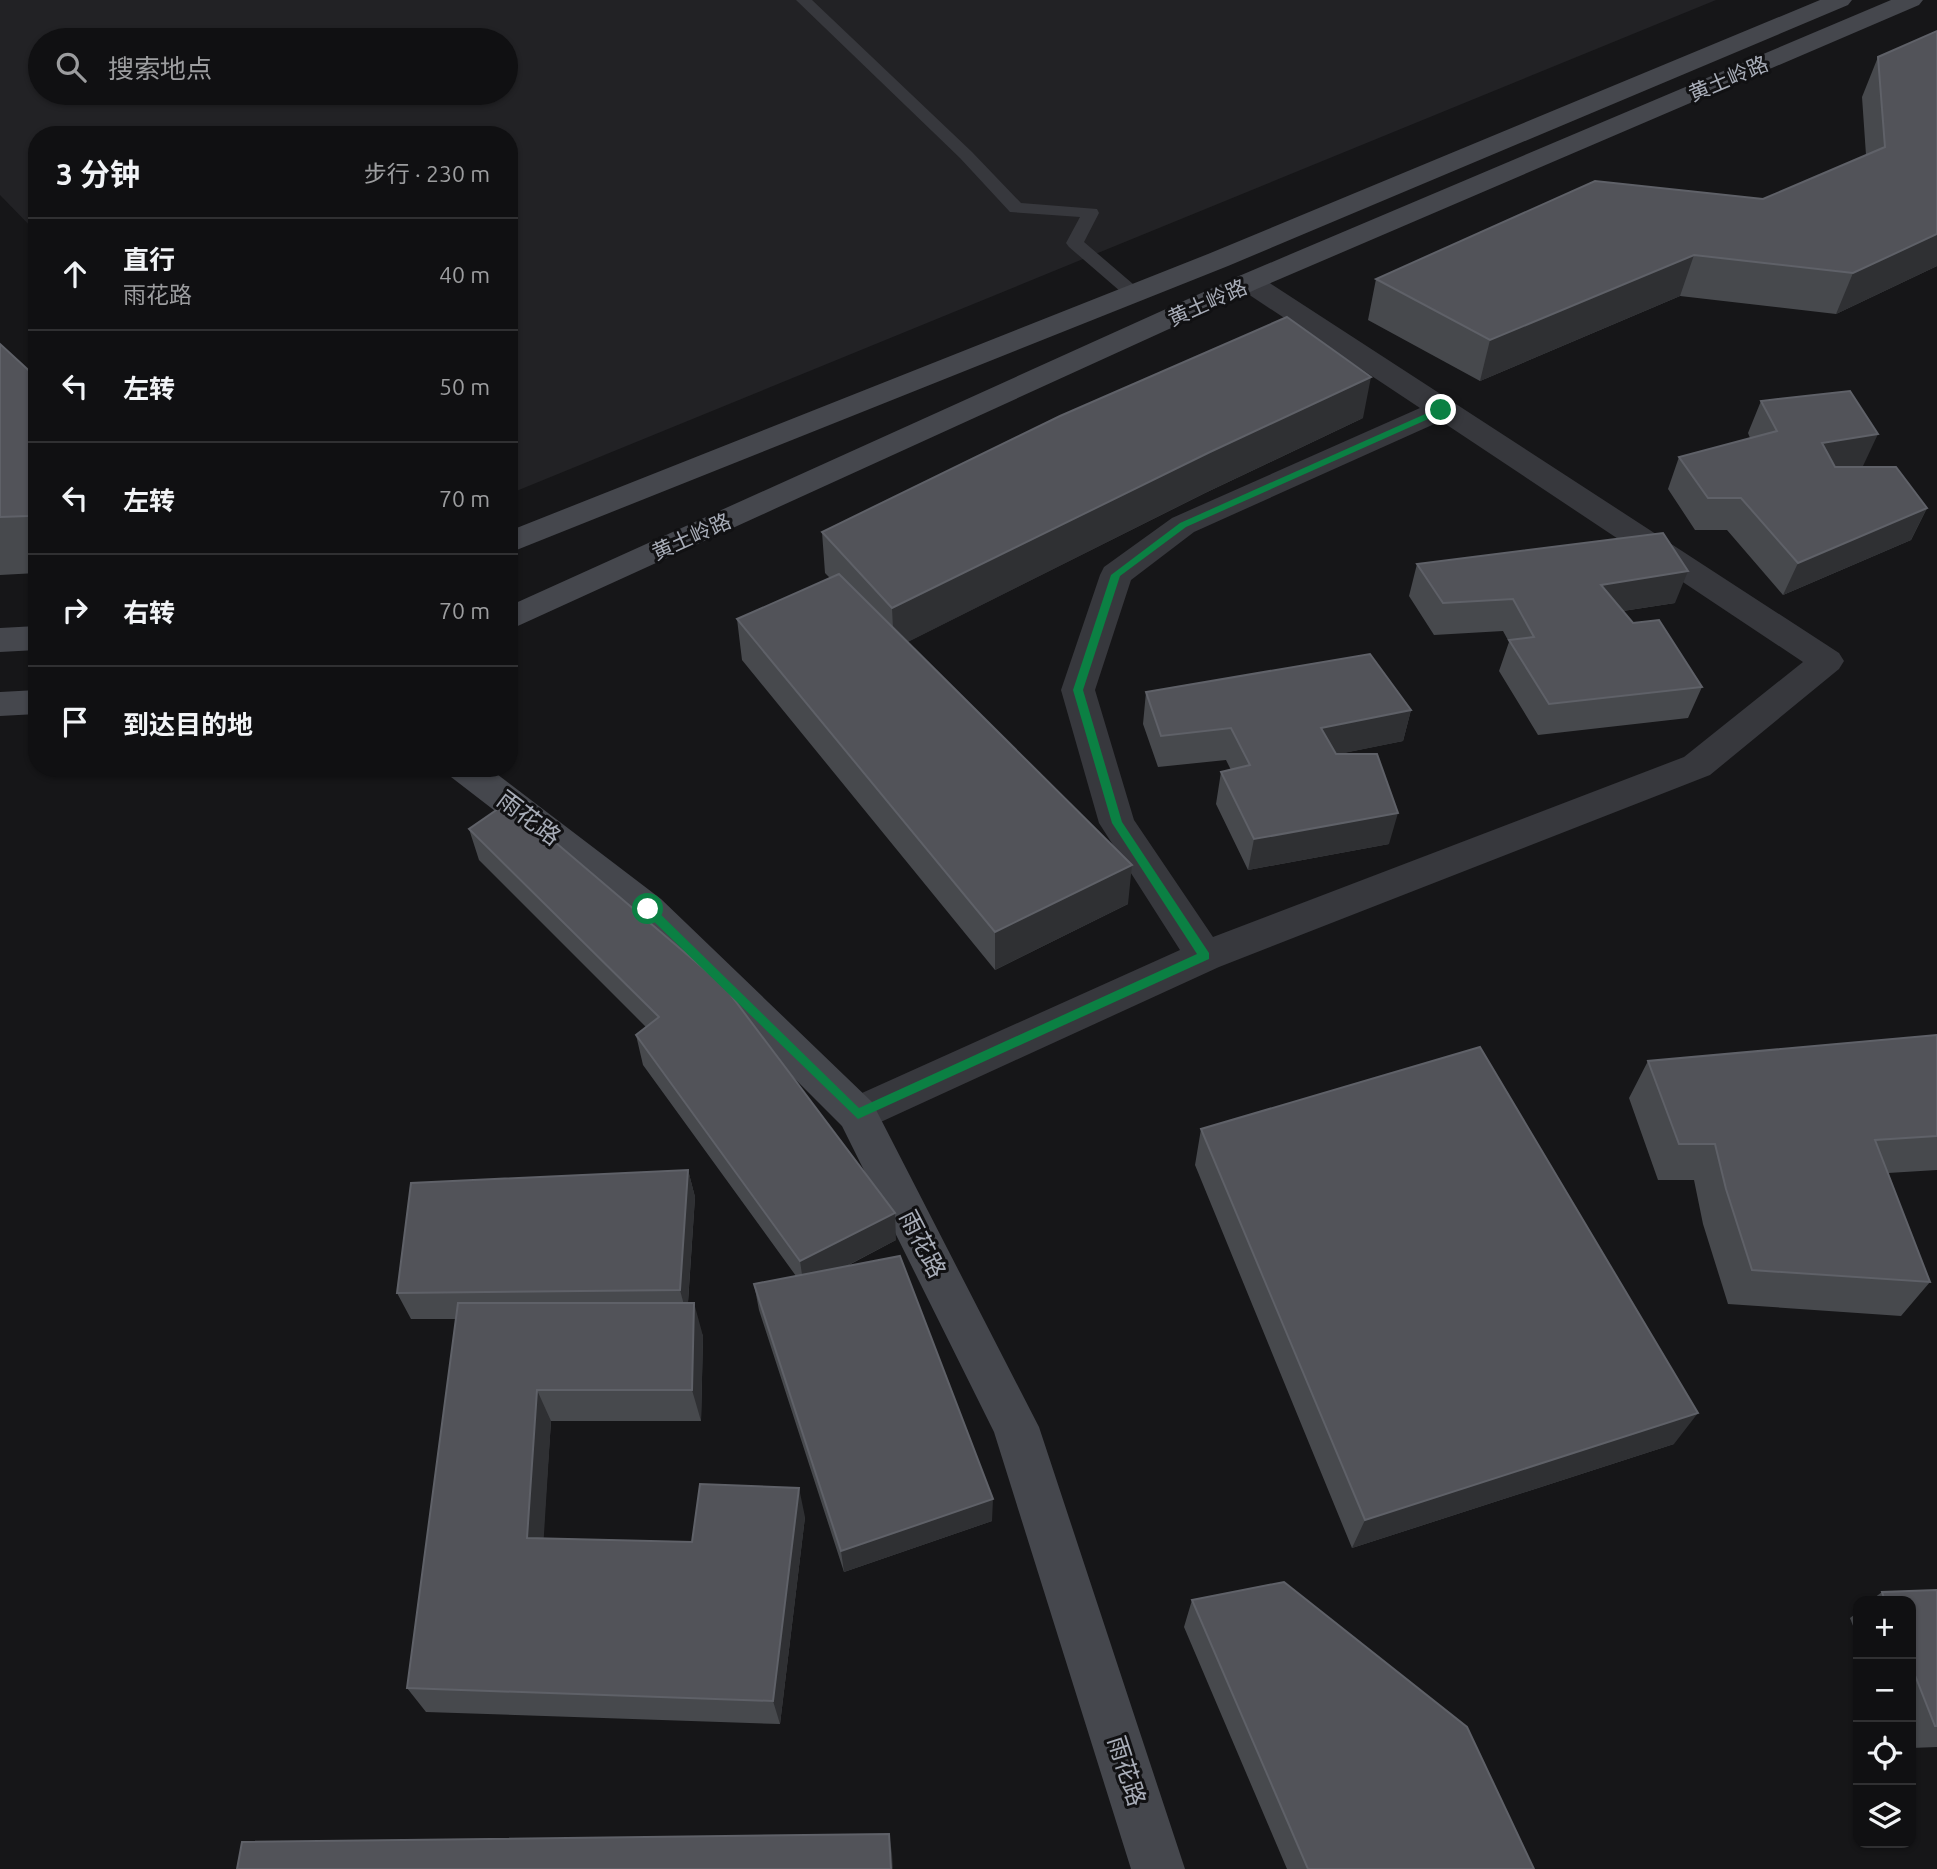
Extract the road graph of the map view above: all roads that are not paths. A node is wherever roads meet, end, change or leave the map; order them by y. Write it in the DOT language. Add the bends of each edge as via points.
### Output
graph roads {
  1 [pos="803,0"];
  2 [pos="1840,0"];
  3 [pos="1911,0"];
  4 [pos="1249,282"];
  5 [pos="1133,294"];
  6 [pos="1441,410"];
  7 [pos="518,539"];
  8 [pos="518,615"];
  9 [pos="28,702"];
  10 [pos="0,704"];
  11 [pos="476,777"];
  12 [pos="1205,956"];
  13 [pos="858,1114"];
  14 [pos="1158,1869"];
  1 -- 5 [label="lane" via="1016,208 1091,212 1075,243"];
  2 -- 5 [label="street, 黄土岭路"];
  3 -- 4 [label="street, 黄土岭路"];
  4 -- 6 [label="street"];
  4 -- 8 [label="street, 黄土岭路"];
  5 -- 7 [label="street, 黄土岭路"];
  6 -- 12 [label="street" via="1183,525 1116,575 1078,690 1117,823"];
  6 -- 12 [label="street" via="1828,661 1697,766"];
  9 -- 10 [label="street"];
  11 -- 13 [label="street, 雨花路" via="648,909"];
  12 -- 13 [label="street"];
  13 -- 14 [label="street, 雨花路" via="1016,1427"];
}
